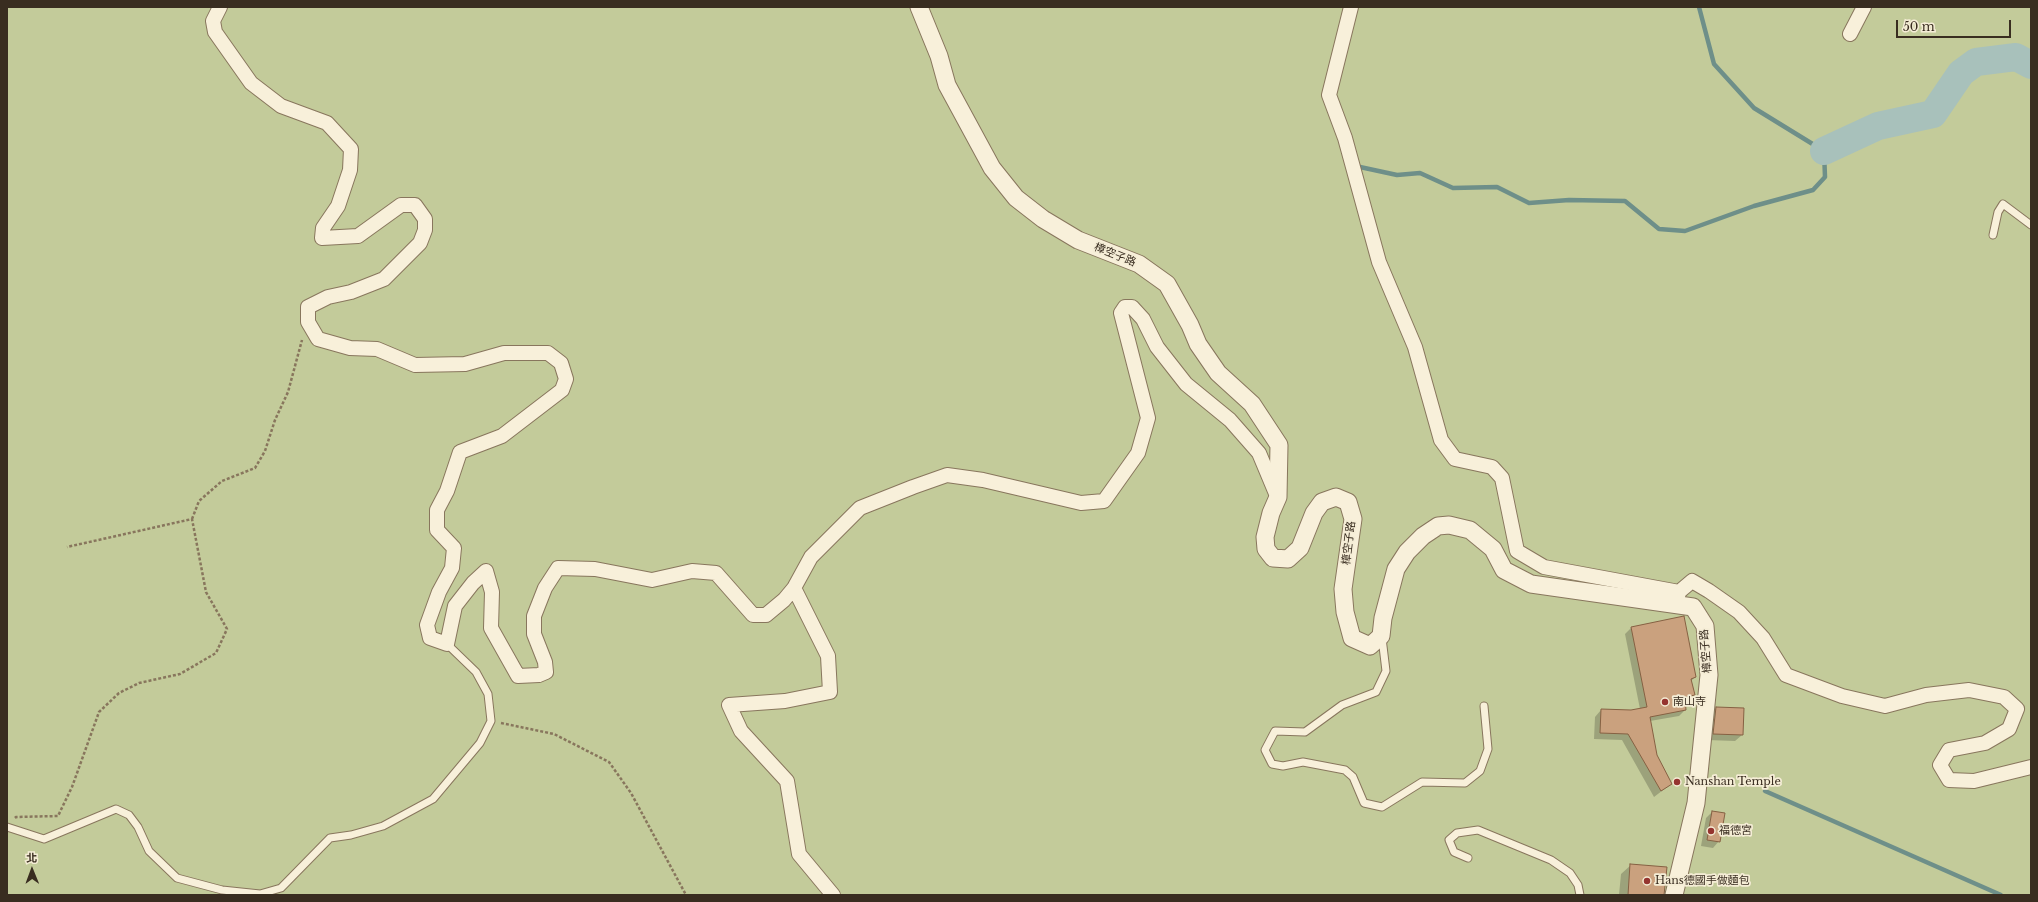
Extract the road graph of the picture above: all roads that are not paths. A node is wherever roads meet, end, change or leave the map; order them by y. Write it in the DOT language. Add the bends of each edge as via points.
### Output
graph roads {
  1 [pos="220,7"];
  2 [pos="919,7"];
  3 [pos="1351,7"];
  4 [pos="1864,7"];
  5 [pos="1850,34"];
  6 [pos="2031,225"];
  7 [pos="1993,235"];
  8 [pos="1278,497"];
  9 [pos="794,588"];
  10 [pos="1678,598"];
  11 [pos="1381,636"];
  12 [pos="448,644"];
  13 [pos="1484,706"];
  14 [pos="2031,767"];
  15 [pos="9,824"];
  16 [pos="1468,858"];
  17 [pos="833,895"];
  18 [pos="1580,895"];
  19 [pos="1674,895"];
  1 -- 12 [label="street" via="213,21 215,32 251,83 281,106 327,123 351,149 350,170 338,206 323,228 322,238 358,236 401,205 415,205 425,219 425,230 420,242 384,280 308,307 308,322 318,338 350,348 376,349 416,365 465,364 504,353 548,353 561,363 566,379 562,390 502,436 460,452 447,491 437,510 437,530 454,548 452,568 439,592 427,625 430,638"];
  2 -- 8 [label="street, 樟空子路" via="939,56 947,86 992,168 1016,198 1043,219 1078,240 1139,264 1167,284 1198,344 1218,373 1252,404 1279,445"];
  3 -- 10 [label="street" via="1329,95 1345,138 1379,262 1415,347 1441,440 1455,459 1492,467 1502,478 1517,551 1544,567"];
  4 -- 5 [label="street"];
  6 -- 7 [label="lane" via="2003,204 1998,212"];
  8 -- 9 [label="street" via="1259,453 1230,420 1186,384 1157,347 1142,319 1132,307 1125,307 1121,313 1148,418 1138,453 1104,501 1081,502 983,480 947,475 860,508 811,556"];
  8 -- 11 [label="street, 樟空子路" via="1265,537 1266,549 1273,558 1288,559 1300,548 1314,513 1322,502 1336,497 1348,502 1353,519 1343,589 1345,612 1352,638 1370,646"];
  9 -- 12 [label="street" via="766,615 753,615 716,573 692,571 652,580 595,569 558,568 545,588 534,616 534,634 546,662 546,672 518,676 491,628 492,592 486,571 455,606"];
  9 -- 17 [label="street" via="828,656 830,692 785,701 729,705 741,731 787,781 799,854"];
  10 -- 11 [label="street, 樟空子路" via="1531,584 1504,570 1493,549 1470,530 1449,525 1438,526 1407,552 1396,569"];
  10 -- 14 [label="street" via="1692,581 1709,591 1739,612 1763,638 1786,675 1842,696 1885,706 1926,695 1969,690 2004,696 2017,709 2009,729 1985,743 1948,750 1940,765 1949,780 1974,781"];
  10 -- 19 [label="street, 樟空子路" via="1693,607 1705,626 1709,675 1696,803"];
  11 -- 13 [label="lane" via="1386,671 1376,692 1342,705 1305,732 1275,731 1265,750 1272,764 1284,766 1303,762 1345,770 1353,777 1364,803 1382,807 1422,782 1465,783 1480,771 1488,749"];
  12 -- 15 [label="lane" via="476,672 488,694 491,721 480,743 433,799 383,826 330,838 281,888 260,894 222,890 177,878 149,851 138,827 129,815 116,809 44,839"];
  16 -- 18 [label="lane" via="1454,852 1449,840 1457,833 1478,830 1550,860 1570,873 1578,885"];
}
